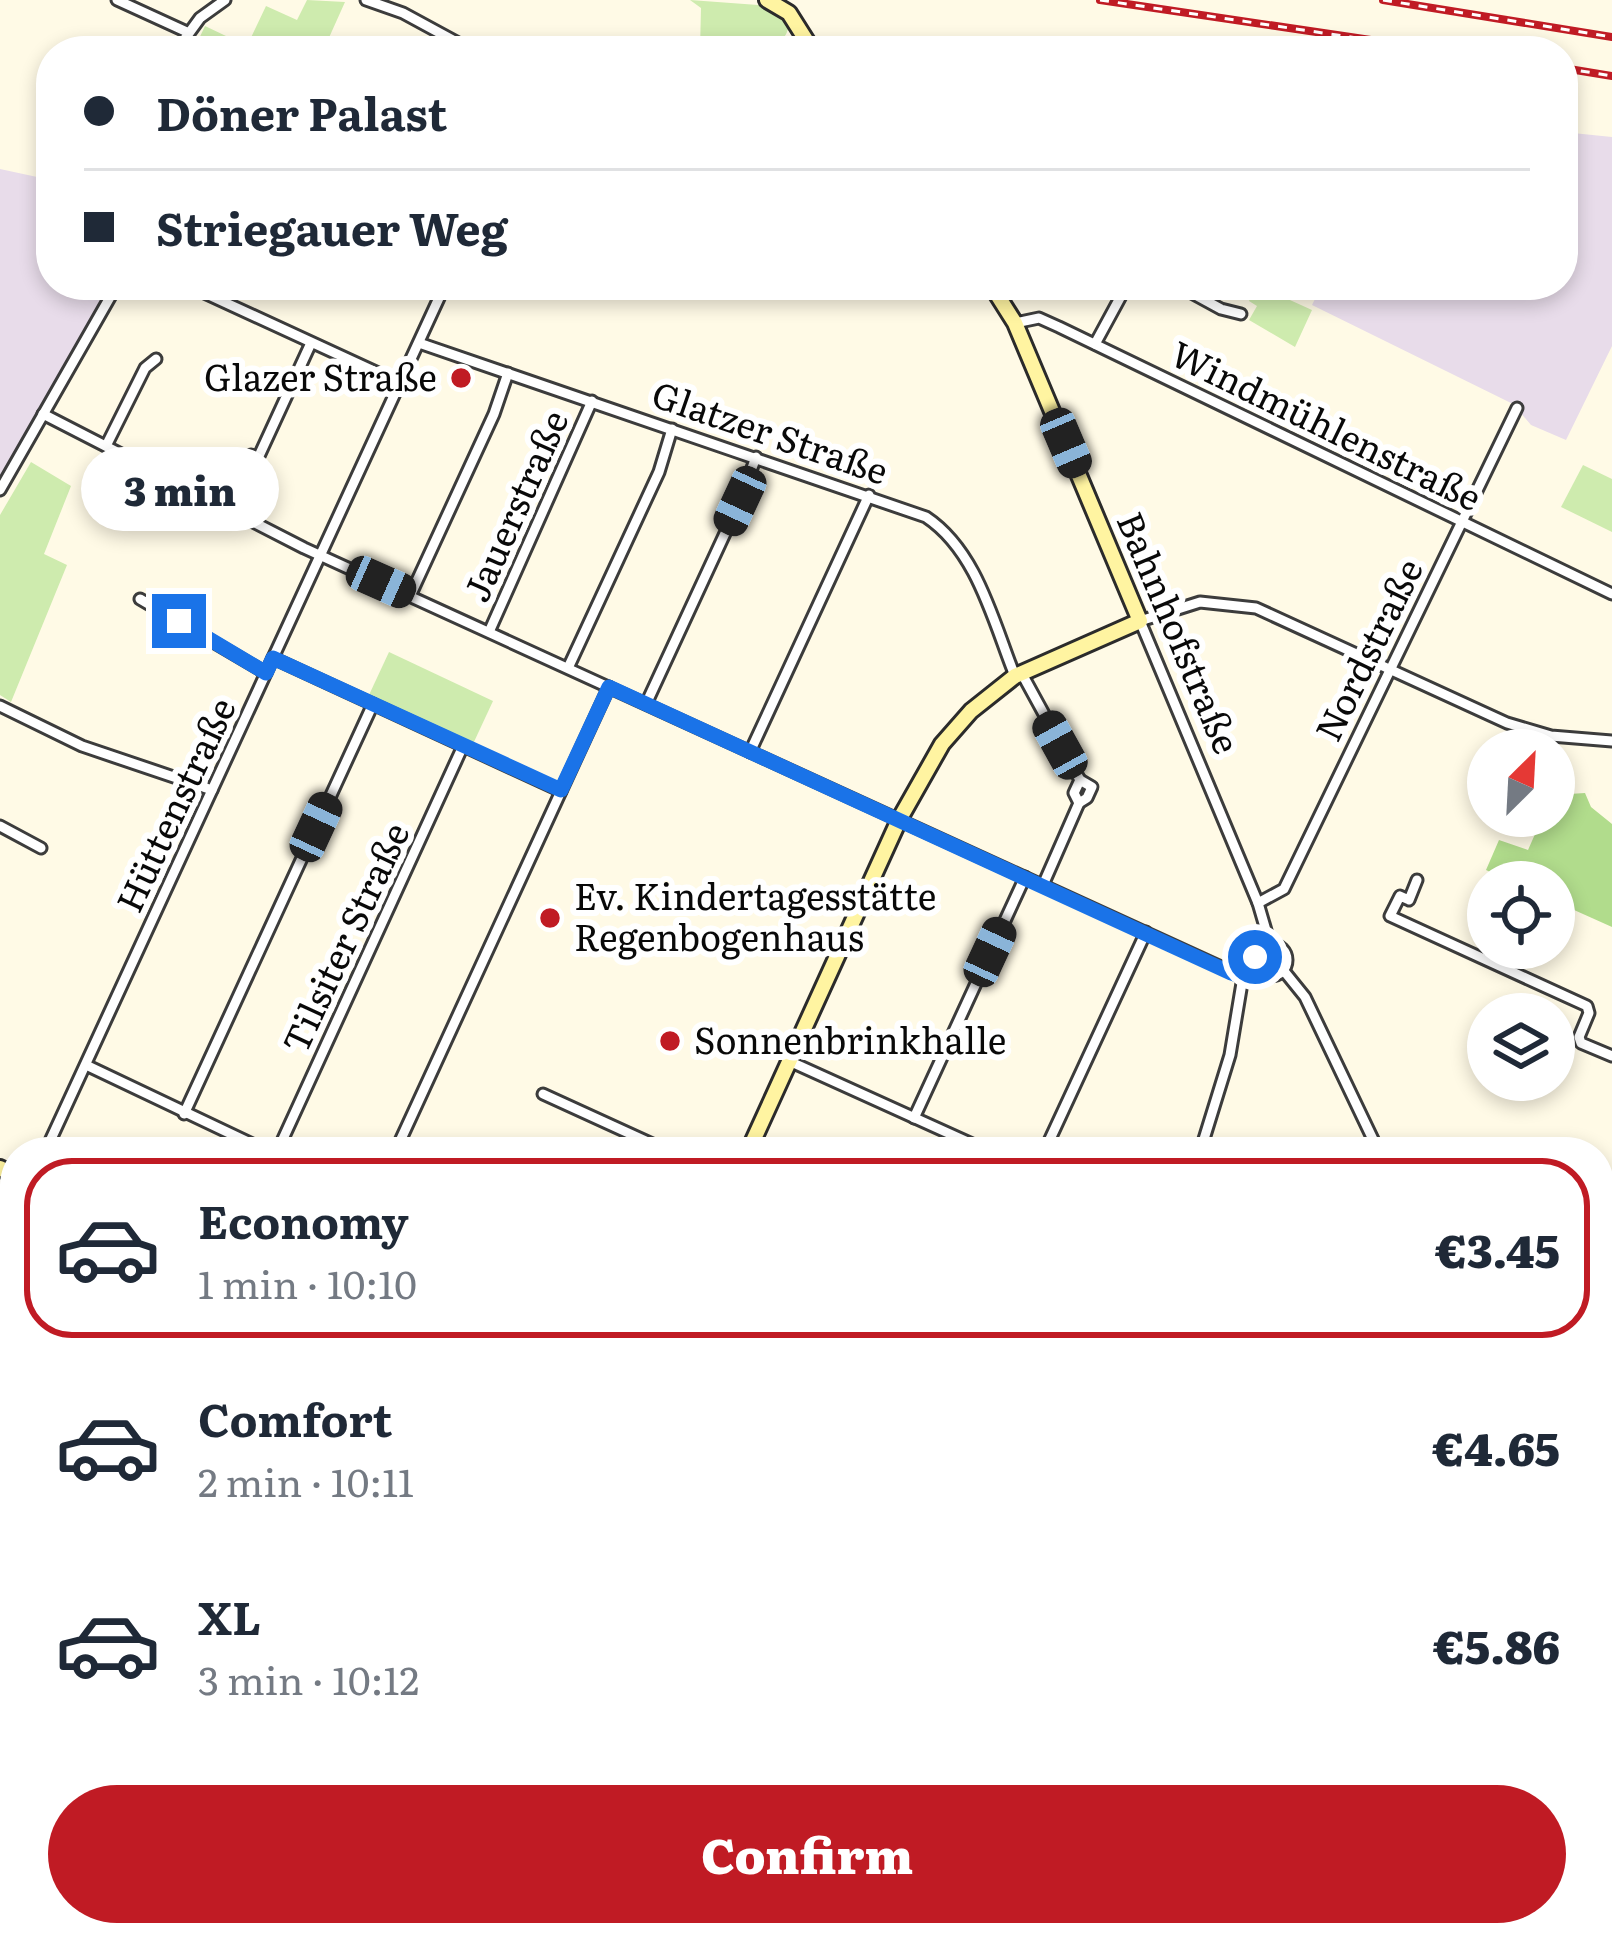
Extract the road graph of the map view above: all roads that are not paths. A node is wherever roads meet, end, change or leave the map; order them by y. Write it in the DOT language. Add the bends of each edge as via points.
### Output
graph roads {
  1 [pos="117,0"];
  2 [pos="225,0"];
  3 [pos="367,0"];
  4 [pos="767,0"];
  5 [pos="187,32"];
  6 [pos="185,36"];
  7 [pos="445,36"];
  8 [pos="804,36"];
  9 [pos="108,300"];
  10 [pos="219,300"];
  11 [pos="438,300"];
  12 [pos="1001,300"];
  13 [pos="1119,300"];
  14 [pos="1204,300"];
  15 [pos="1241,314"];
  16 [pos="1016,323"];
  17 [pos="311,343"];
  18 [pos="418,343"];
  19 [pos="1095,344"];
  20 [pos="156,359"];
  21 [pos="508,373"];
  22 [pos="400,383"];
  23 [pos="592,401"];
  24 [pos="1516,408"];
  25 [pos="43,414"];
  26 [pos="672,429"];
  27 [pos="106,446"];
  28 [pos="251,455"];
  29 [pos="756,457"];
  30 [pos="0,490"];
  31 [pos="869,495"];
  32 [pos="1461,522"];
  33 [pos="321,555"];
  34 [pos="1612,594"];
  35 [pos="410,596"];
  36 [pos="140,599"];
  37 [pos="1140,620"];
  38 [pos="489,632"];
  39 [pos="273,658"];
  40 [pos="568,668"];
  41 [pos="1389,670"];
  42 [pos="266,673"];
  43 [pos="1018,674"];
  44 [pos="609,687"];
  45 [pos="373,704"];
  46 [pos="646,704"];
  47 [pos="0,706"];
  48 [pos="1612,741"];
  49 [pos="464,746"];
  50 [pos="750,752"];
  51 [pos="212,790"];
  52 [pos="561,790"];
  53 [pos="899,820"];
  54 [pos="0,826"];
  55 [pos="41,848"];
  56 [pos="1025,877"];
  57 [pos="1418,880"];
  58 [pos="1043,885"];
  59 [pos="1258,903"];
  60 [pos="1146,932"];
  61 [pos="1270,944"];
  62 [pos="1256,967"];
  63 [pos="1284,970"];
  64 [pos="1243,977"];
  65 [pos="1612,1057"];
  66 [pos="789,1061"];
  67 [pos="86,1065"];
  68 [pos="543,1094"];
  69 [pos="184,1114"];
  70 [pos="914,1118"];
  71 [pos="52,1137"];
  72 [pos="238,1137"];
  73 [pos="280,1137"];
  74 [pos="402,1137"];
  75 [pos="637,1137"];
  76 [pos="755,1137"];
  77 [pos="956,1137"];
  78 [pos="1051,1137"];
  79 [pos="1204,1137"];
  80 [pos="1372,1137"];
  1 -- 5 [label="street"];
  2 -- 5 [label="street"];
  3 -- 7 [label="street"];
  4 -- 8 [label="main road" via="789,13"];
  5 -- 6 [label="street"];
  9 -- 25 [label="street"];
  10 -- 17 [label="street"];
  11 -- 18 [label="street, Hüttenstraße"];
  12 -- 16 [label="main road, Bahnhofstraße"];
  13 -- 19 [label="street"];
  14 -- 15 [label="street"];
  16 -- 19 [label="street, Windmühlenstraße" via="1039,317"];
  16 -- 37 [label="main road, Bahnhofstraße"];
  17 -- 22 [label="street"];
  17 -- 28 [label="street" via="258,458"];
  18 -- 21 [label="street, Glatzer Straße"];
  18 -- 22 [label="street, Hüttenstraße"];
  19 -- 32 [label="street, Windmühlenstraße"];
  20 -- 27 [label="street"];
  21 -- 23 [label="street, Glatzer Straße"];
  21 -- 35 [label="street"];
  22 -- 33 [label="street, Hüttenstraße"];
  23 -- 26 [label="street, Glatzer Straße"];
  23 -- 38 [label="street, Jauerstraße"];
  24 -- 32 [label="street, Nordstraße"];
  25 -- 27 [label="street"];
  25 -- 30 [label="street"];
  26 -- 29 [label="street, Glatzer Straße"];
  26 -- 40 [label="street"];
  27 -- 33 [label="street"];
  29 -- 31 [label="street, Glatzer Straße"];
  29 -- 46 [label="street"];
  31 -- 43 [label="street, Glatzer Straße" via="926,517 954,540"];
  31 -- 50 [label="street"];
  32 -- 34 [label="street, Windmühlenstraße"];
  32 -- 41 [label="street, Nordstraße"];
  33 -- 35 [label="street"];
  33 -- 39 [label="street, Hüttenstraße"];
  35 -- 38 [label="street"];
  36 -- 42 [label="street"];
  37 -- 41 [label="street" via="1200,602 1236,603"];
  37 -- 43 [label="main road"];
  37 -- 59 [label="street, Bahnhofstraße"];
  38 -- 40 [label="street"];
  39 -- 42 [label="street, Hüttenstraße"];
  39 -- 45 [label="street"];
  40 -- 44 [label="street"];
  41 -- 48 [label="street" via="1528,730"];
  41 -- 59 [label="street, Nordstraße" via="1284,889"];
  42 -- 51 [label="street, Hüttenstraße"];
  43 -- 53 [label="main road" via="949,734"];
  43 -- 58 [label="street, Glatzer Straße" via="1080,781"];
  44 -- 46 [label="street"];
  44 -- 52 [label="street"];
  45 -- 49 [label="street"];
  45 -- 69 [label="street"];
  46 -- 50 [label="street"];
  47 -- 51 [label="street" via="82,746"];
  49 -- 52 [label="street"];
  49 -- 73 [label="street, Tilsiter Straße"];
  50 -- 53 [label="street"];
  51 -- 67 [label="street, Hüttenstraße"];
  52 -- 74 [label="street"];
  53 -- 56 [label="street"];
  53 -- 66 [label="main road"];
  54 -- 55 [label="street"];
  56 -- 58 [label="street"];
  56 -- 70 [label="street"];
  57 -- 65 [label="street" via="1390,916 1587,1006 1581,1043"];
  58 -- 60 [label="street"];
  59 -- 61 [label="street, Bahnhofstraße"];
  60 -- 64 [label="street"];
  60 -- 78 [label="street"];
  61 -- 62 [label="street" via="1257,952"];
  61 -- 63 [label="street" via="1284,950"];
  62 -- 63 [label="street" via="1269,976"];
  62 -- 64 [label="street"];
  63 -- 80 [label="street"];
  64 -- 79 [label="street"];
  66 -- 70 [label="street"];
  66 -- 76 [label="main road"];
  67 -- 69 [label="street"];
  67 -- 71 [label="street, Hüttenstraße"];
  68 -- 75 [label="street"];
  69 -- 72 [label="street"];
  70 -- 77 [label="street"];
}
